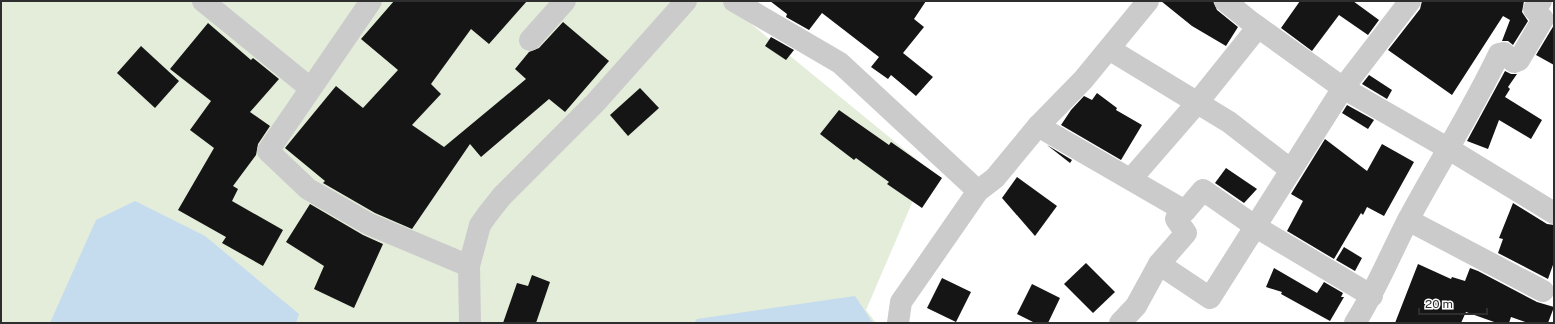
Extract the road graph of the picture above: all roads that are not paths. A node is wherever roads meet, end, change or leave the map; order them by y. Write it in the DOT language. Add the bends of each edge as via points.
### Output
graph roads {
  1 [pos="203,1"];
  2 [pos="371,1"];
  3 [pos="565,1"];
  4 [pos="686,1"];
  5 [pos="734,1"];
  6 [pos="1148,1"];
  7 [pos="1410,1"];
  8 [pos="1541,1"];
  9 [pos="1231,3"];
  10 [pos="1258,27"];
  11 [pos="530,40"];
  12 [pos="1109,49"];
  13 [pos="310,88"];
  14 [pos="1343,88"];
  15 [pos="1197,103"];
  16 [pos="1038,126"];
  17 [pos="1449,149"];
  18 [pos="1292,170"];
  19 [pos="1131,179"];
  20 [pos="978,191"];
  21 [pos="1184,211"];
  22 [pos="1554,213"];
  23 [pos="1408,220"];
  24 [pos="1256,227"];
  25 [pos="1159,264"];
  26 [pos="470,266"];
  27 [pos="1543,291"];
  28 [pos="1372,296"];
  29 [pos="470,323"];
  30 [pos="898,323"];
  31 [pos="1120,323"];
  32 [pos="1355,323"];
  1 -- 13 [label="street"];
  2 -- 13 [label="street"];
  3 -- 11 [label="street"];
  4 -- 26 [label="street" via="596,102 502,196 480,225"];
  5 -- 20 [label="street" via="840,63"];
  6 -- 12 [label="street"];
  7 -- 14 [label="street"];
  8 -- 17 [label="street" via="1534,9 1543,19 1519,60 1514,62 1504,53 1499,54"];
  9 -- 10 [label="street"];
  10 -- 14 [label="street"];
  10 -- 15 [label="street"];
  12 -- 15 [label="street"];
  12 -- 16 [label="street"];
  13 -- 26 [label="street" via="268,151 308,189 362,220"];
  14 -- 17 [label="street"];
  14 -- 18 [label="street"];
  15 -- 18 [label="street" via="1229,122"];
  15 -- 19 [label="street"];
  16 -- 19 [label="street"];
  16 -- 20 [label="street" via="995,178"];
  17 -- 22 [label="street"];
  17 -- 23 [label="street"];
  18 -- 24 [label="street"];
  19 -- 21 [label="street"];
  20 -- 30 [label="street" via="902,302"];
  21 -- 24 [label="street" via="1203,190"];
  21 -- 25 [label="street" via="1176,219 1186,233"];
  23 -- 27 [label="street"];
  23 -- 28 [label="street"];
  24 -- 25 [label="street" via="1210,298"];
  24 -- 28 [label="street"];
  25 -- 31 [label="street" via="1136,306"];
  26 -- 29 [label="street"];
  28 -- 32 [label="street"];
}
